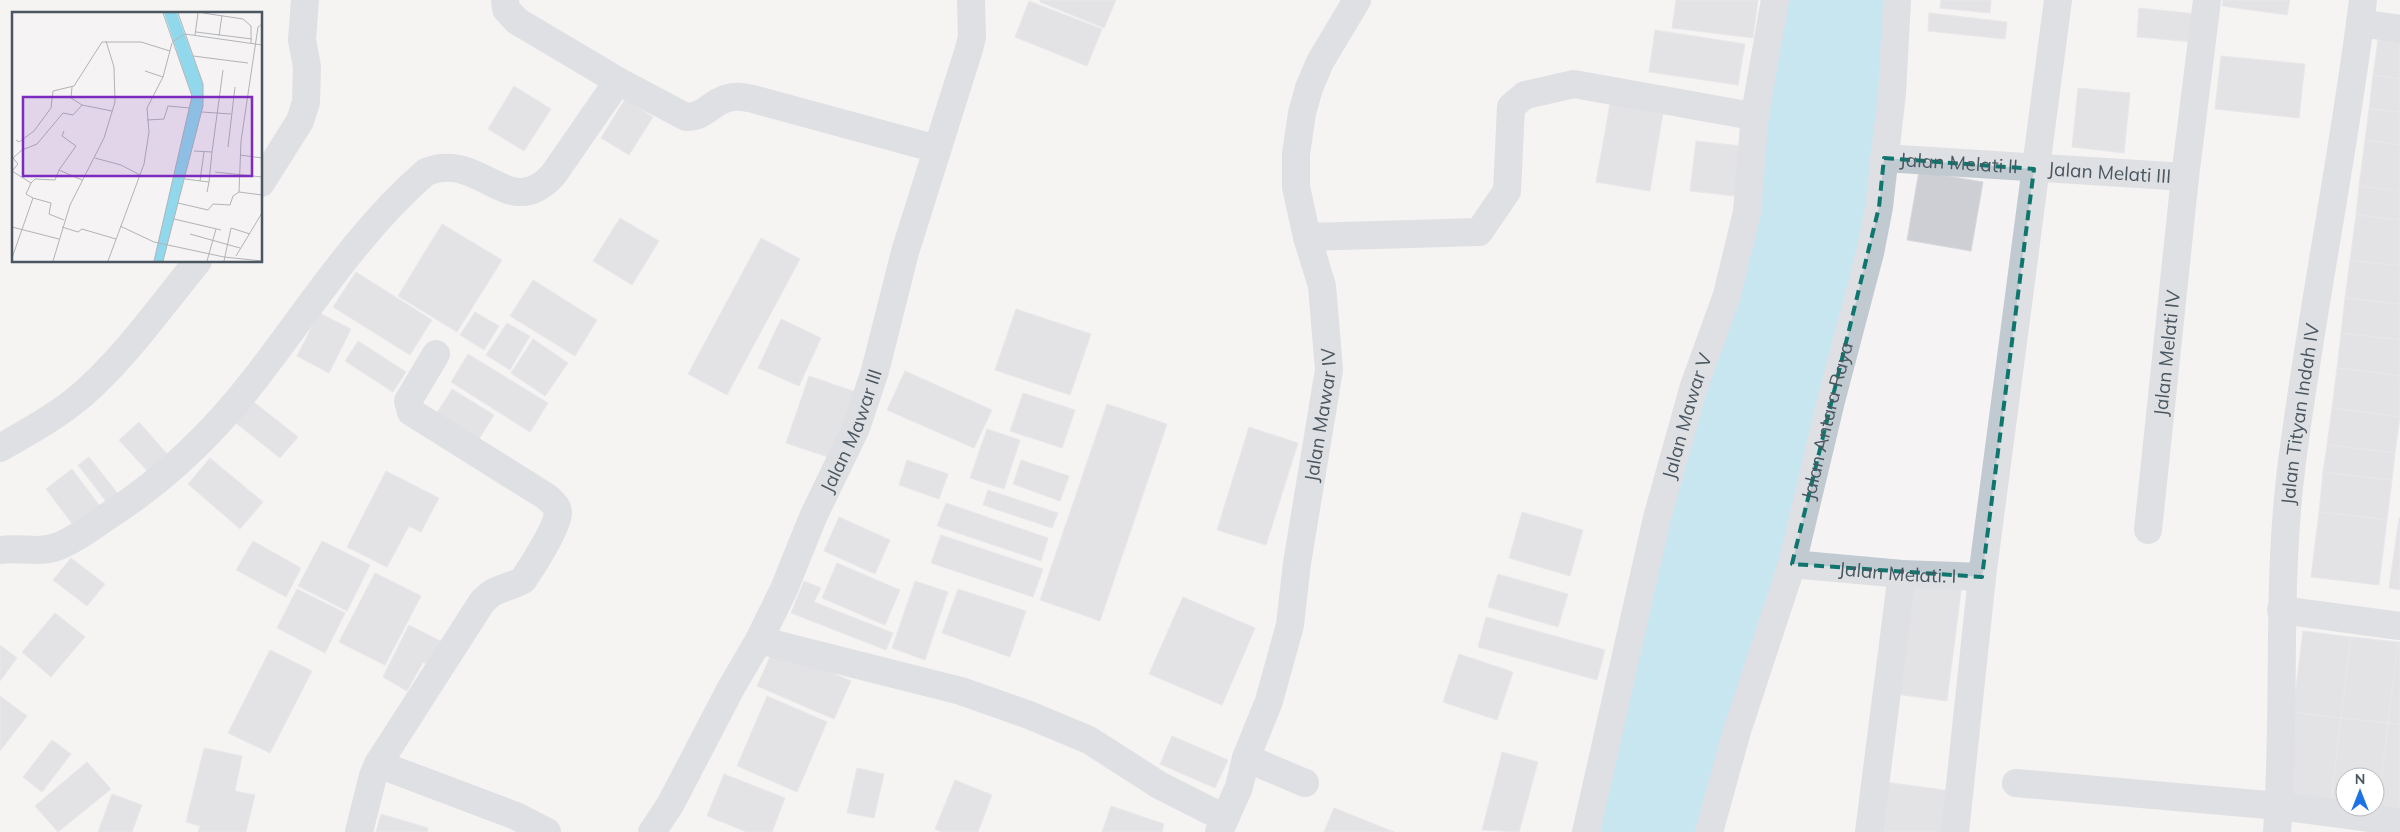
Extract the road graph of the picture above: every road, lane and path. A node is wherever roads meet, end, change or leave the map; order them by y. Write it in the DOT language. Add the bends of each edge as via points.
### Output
graph roads {
  1 [pos="305,0"];
  2 [pos="505,0"];
  3 [pos="971,0"];
  4 [pos="1357,0"];
  5 [pos="1775,0"];
  6 [pos="1897,0"];
  7 [pos="2058,0"];
  8 [pos="2207,0"];
  9 [pos="2361,12"];
  10 [pos="2400,29"];
  11 [pos="618,81"];
  12 [pos="1755,114"];
  13 [pos="937,148"];
  14 [pos="1884,158"];
  15 [pos="2034,169"];
  16 [pos="2185,177"];
  17 [pos="262,181"];
  18 [pos="1306,237"];
  19 [pos="197,262"];
  20 [pos="436,354"];
  21 [pos="0,448"];
  22 [pos="2148,530"];
  23 [pos="0,550"];
  24 [pos="1792,564"];
  25 [pos="1984,567"];
  26 [pos="1902,574"];
  27 [pos="2281,610"];
  28 [pos="2400,626"];
  29 [pos="759,640"];
  30 [pos="1246,758"];
  31 [pos="378,764"];
  32 [pos="1305,783"];
  33 [pos="2016,783"];
  34 [pos="2278,819"];
  35 [pos="2400,822"];
  36 [pos="1221,825"];
  37 [pos="359,832"];
  38 [pos="546,832"];
  39 [pos="652,832"];
  40 [pos="1586,832"];
  41 [pos="1709,832"];
  42 [pos="1870,832"];
  43 [pos="1955,832"];
  1 -- 17 [label="street" via="302,40 307,67 306,102 300,121"];
  2 -- 11 [label="street" via="506,9 517,21"];
  3 -- 13 [label="street, Jalan Mawar III" via="972,37"];
  4 -- 18 [label="street, Jalan Mawar IV" via="1320,62 1302,113 1296,154 1296,187"];
  5 -- 12 [label="street, Jalan Mawar V"];
  6 -- 14 [label="street, Jalan Antara Raya" via="1892,93"];
  7 -- 15 [label="street"];
  8 -- 16 [label="street, Jalan Melati IV"];
  9 -- 10 [label="street"];
  9 -- 27 [label="street, Jalan Tityan Indah IV" via="2292,464"];
  11 -- 13 [label="street" via="686,117 733,96"];
  11 -- 23 [label="street" via="553,175 530,192 511,192 454,166 439,166 426,172 363,236 258,376 214,428 146,491 59,546 34,551"];
  12 -- 18 [label="street" via="1574,84 1525,95 1511,107 1507,192 1479,232"];
  12 -- 40 [label="street, Jalan Mawar V" via="1747,212 1727,295 1694,386 1657,518"];
  13 -- 29 [label="street, Jalan Mawar III" via="856,428"];
  14 -- 15 [label="street, Jalan Melati II"];
  14 -- 24 [label="street, Jalan Antara Raya" via="1870,253"];
  15 -- 16 [label="street, Jalan Melati III"];
  15 -- 25 [label="street"];
  16 -- 22 [label="street, Jalan Melati IV"];
  18 -- 30 [label="street, Jalan Mawar IV" via="1322,286 1329,370 1290,625 1269,701"];
  19 -- 21 [label="street" via="116,362 88,389 58,413"];
  20 -- 31 [label="street" via="408,401 411,412 547,497 558,512 553,528 523,580 494,590 482,602"];
  24 -- 26 [label="street, Jalan Melati. I"];
  24 -- 41 [label="street, Jalan Antara Raya" via="1737,731"];
  25 -- 26 [label="street, Jalan Melati. I"];
  25 -- 43 [label="street"];
  26 -- 42 [label="street"];
  27 -- 28 [label="street"];
  27 -- 34 [label="street, Jalan Tityan Indah IV"];
  29 -- 36 [label="street" via="961,691 1028,715 1090,740"];
  29 -- 39 [label="street, Jalan Mawar III" via="670,805"];
  30 -- 32 [label="street"];
  30 -- 36 [label="street, Jalan Mawar IV" via="1239,786"];
  31 -- 37 [label="street"];
  31 -- 38 [label="street" via="516,816"];
  33 -- 34 [label="street"];
  34 -- 35 [label="street"];
}
